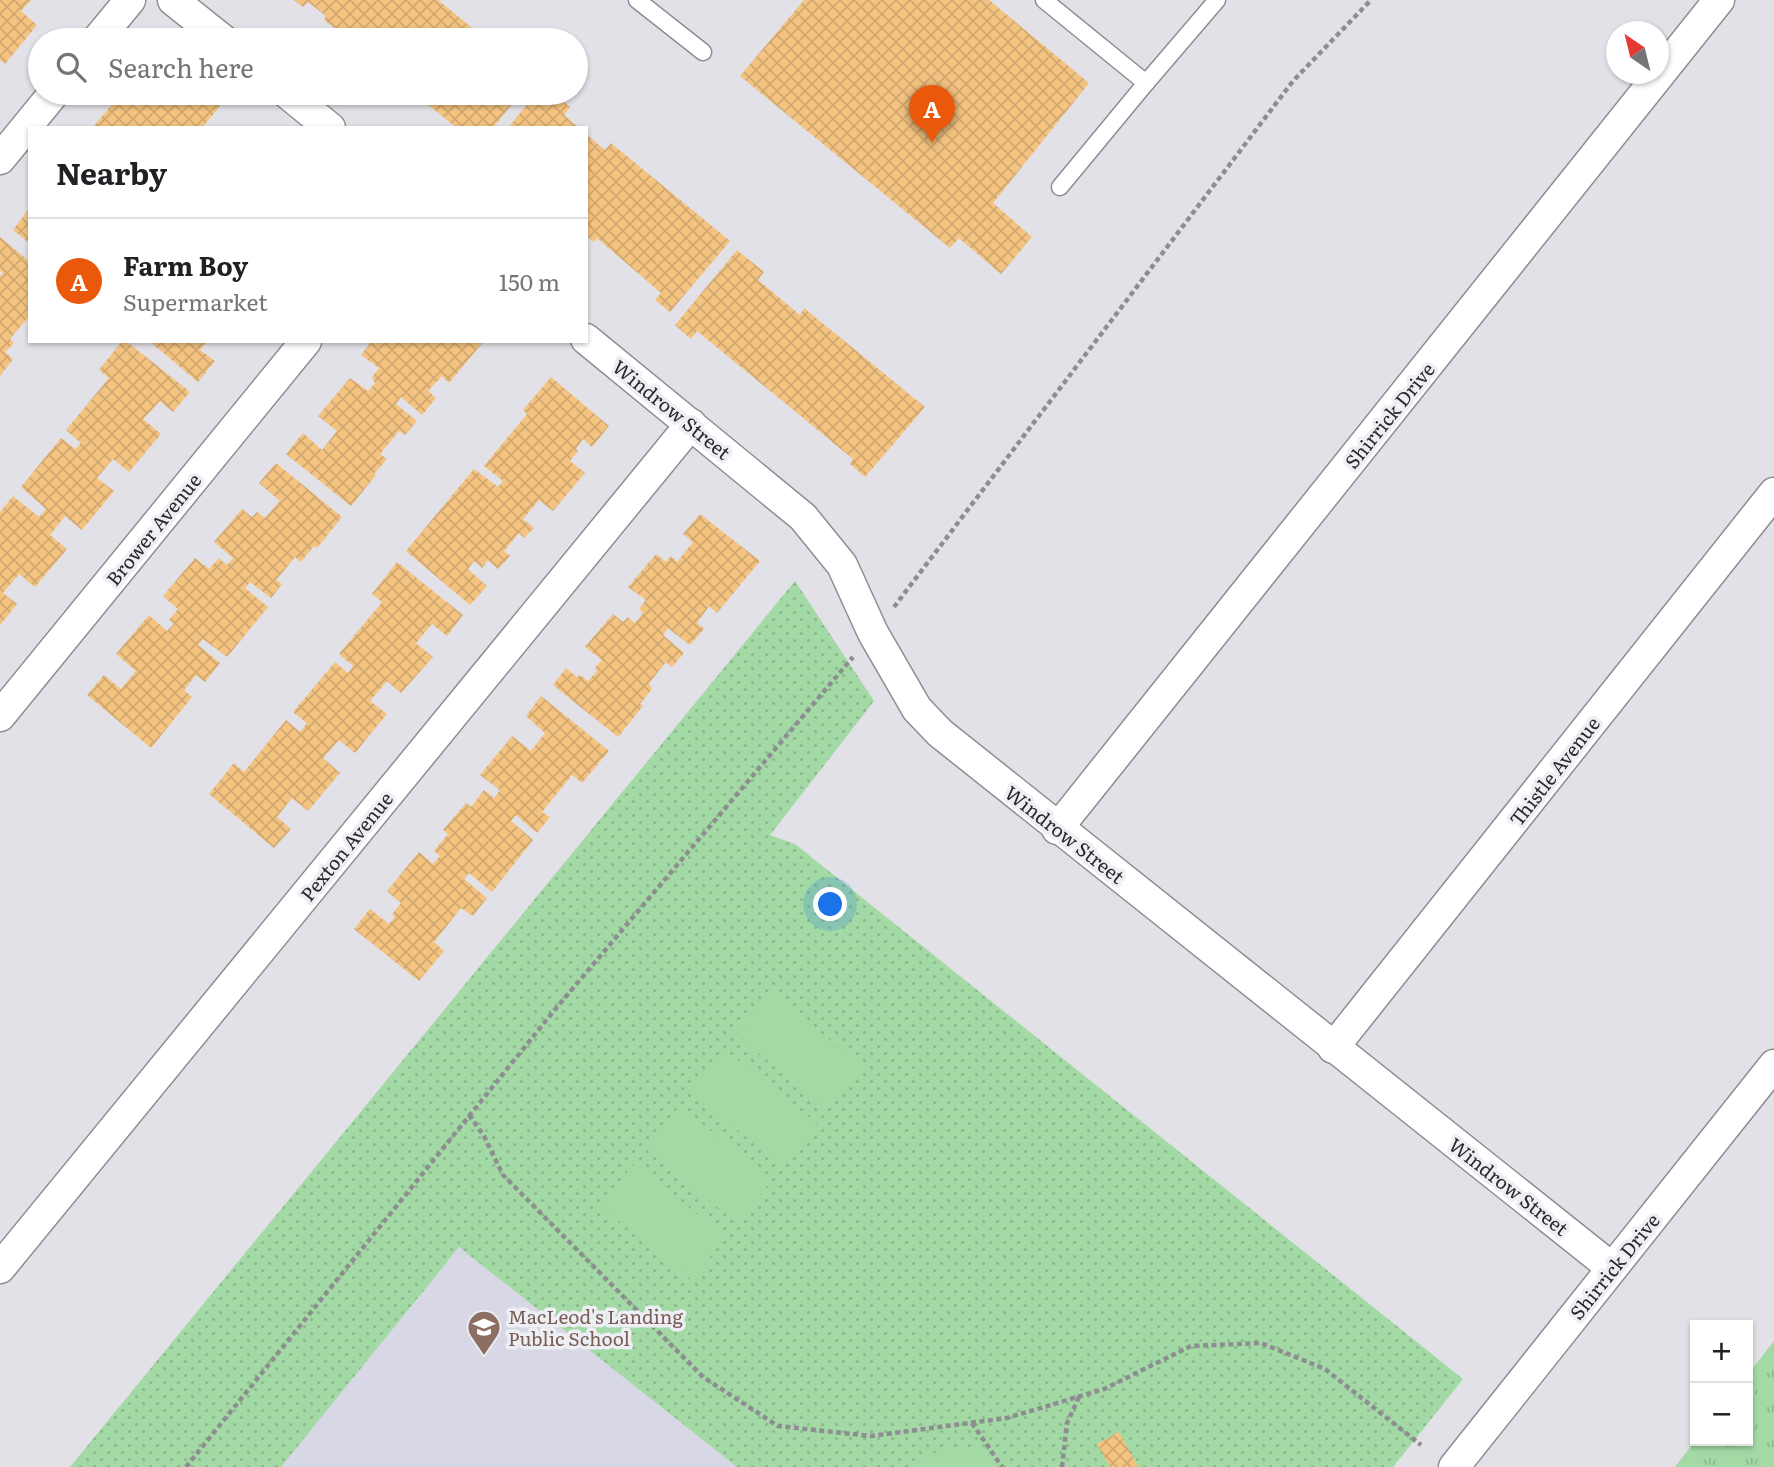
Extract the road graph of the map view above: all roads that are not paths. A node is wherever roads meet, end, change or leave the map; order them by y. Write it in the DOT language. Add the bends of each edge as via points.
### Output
graph roads {
  1 [pos="130,0"];
  2 [pos="173,0"];
  3 [pos="638,0"];
  4 [pos="1044,0"];
  5 [pos="1217,0"];
  6 [pos="1719,0"];
  7 [pos="107,28"];
  8 [pos="208,28"];
  9 [pos="703,52"];
  10 [pos="1146,83"];
  11 [pos="44,105"];
  12 [pos="302,105"];
  13 [pos="328,126"];
  14 [pos="0,159"];
  15 [pos="1060,187"];
  16 [pos="588,341"];
  17 [pos="304,343"];
  18 [pos="691,424"];
  19 [pos="1774,493"];
  20 [pos="0,716"];
  21 [pos="1058,829"];
  22 [pos="1334,1048"];
  23 [pos="1774,1065"];
  24 [pos="0,1268"];
  25 [pos="1612,1268"];
  26 [pos="1454,1467"];
  1 -- 7 [label="street"];
  2 -- 8 [label="street"];
  3 -- 9 [label="lane"];
  4 -- 10 [label="lane"];
  5 -- 10 [label="lane"];
  6 -- 21 [label="street, Shirrick Drive"];
  10 -- 15 [label="lane"];
  11 -- 14 [label="street"];
  12 -- 13 [label="street"];
  16 -- 18 [label="street, Windrow Street"];
  17 -- 20 [label="street, Brower Avenue"];
  18 -- 21 [label="street, Windrow Street" via="803,517 842,565 873,632 924,717 966,757"];
  18 -- 24 [label="street, Pexton Avenue"];
  19 -- 22 [label="street, Thistle Avenue"];
  21 -- 22 [label="street, Windrow Street"];
  22 -- 25 [label="street, Windrow Street"];
  23 -- 25 [label="street, Shirrick Drive"];
  25 -- 26 [label="street, Shirrick Drive"];
}
